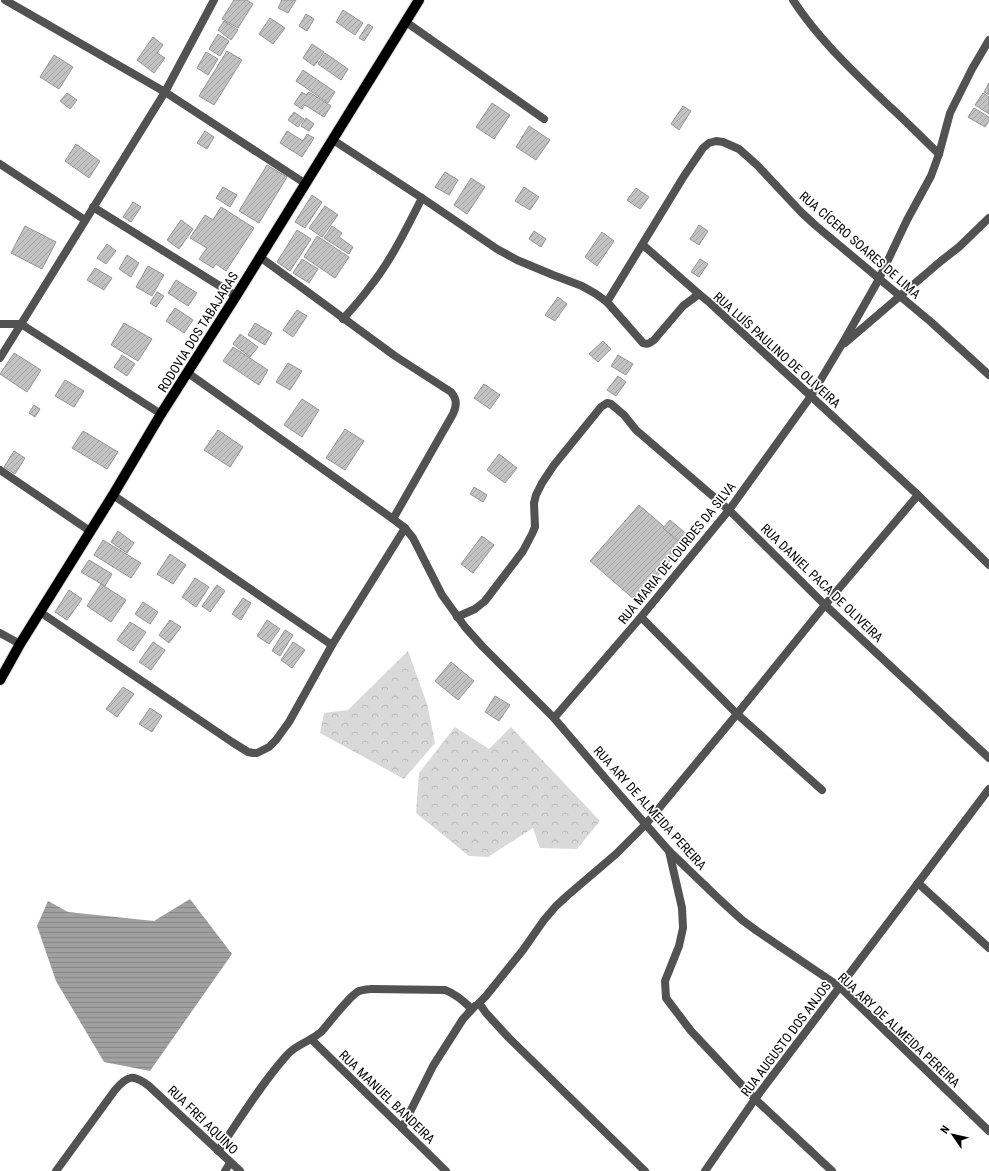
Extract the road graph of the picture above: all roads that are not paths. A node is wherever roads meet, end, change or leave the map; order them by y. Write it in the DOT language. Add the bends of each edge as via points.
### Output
graph roads {
  1 [pos="5,0"];
  2 [pos="214,0"];
  3 [pos="419,0"];
  4 [pos="793,0"];
  5 [pos="406,22"];
  6 [pos="989,40"];
  7 [pos="164,92"];
  8 [pos="544,119"];
  9 [pos="333,140"];
  10 [pos="939,154"];
  11 [pos="0,164"];
  12 [pos="306,184"];
  13 [pos="422,198"];
  14 [pos="93,207"];
  15 [pos="989,218"];
  16 [pos="85,220"];
  17 [pos="643,245"];
  18 [pos="260,257"];
  19 [pos="879,278"];
  20 [pos="698,294"];
  21 [pos="236,296"];
  22 [pos="900,296"];
  23 [pos="608,302"];
  24 [pos="343,319"];
  25 [pos="0,324"];
  26 [pos="21,324"];
  27 [pos="840,347"];
  28 [pos="0,358"];
  29 [pos="188,373"];
  30 [pos="989,375"];
  31 [pos="811,396"];
  32 [pos="161,414"];
  33 [pos="0,470"];
  34 [pos="113,495"];
  35 [pos="918,496"];
  36 [pos="729,510"];
  37 [pos="393,519"];
  38 [pos="405,528"];
  39 [pos="90,531"];
  40 [pos="989,565"];
  41 [pos="825,604"];
  42 [pos="40,612"];
  43 [pos="457,617"];
  44 [pos="641,617"];
  45 [pos="0,633"];
  46 [pos="20,644"];
  47 [pos="332,645"];
  48 [pos="0,680"];
  49 [pos="737,714"];
  50 [pos="554,718"];
  51 [pos="988,753"];
  52 [pos="989,789"];
  53 [pos="822,790"];
  54 [pos="646,824"];
  55 [pos="669,851"];
  56 [pos="918,883"];
  57 [pos="989,948"];
  58 [pos="840,987"];
  59 [pos="479,1003"];
  60 [pos="472,1009"];
  61 [pos="311,1039"];
  62 [pos="755,1099"];
  63 [pos="402,1128"];
  64 [pos="989,1131"];
  65 [pos="218,1151"];
  66 [pos="230,1163"];
  67 [pos="56,1171"];
  68 [pos="225,1171"];
  69 [pos="240,1171"];
  70 [pos="446,1171"];
  71 [pos="645,1171"];
  72 [pos="705,1171"];
  73 [pos="832,1171"];
  1 -- 7 [label="street"];
  2 -- 7 [label="street"];
  3 -- 5 [label="main road, RODOVIA DOS TABAJARAS"];
  4 -- 10 [label="street" via="841,60"];
  5 -- 8 [label="street"];
  5 -- 9 [label="main road, RODOVIA DOS TABAJARAS"];
  6 -- 10 [label="street, RUA MARIA DE LOURDES DA SILVA" via="950,113"];
  7 -- 12 [label="street"];
  7 -- 14 [label="street"];
  9 -- 12 [label="main road, RODOVIA DOS TABAJARAS"];
  9 -- 13 [label="street, RUA LUÍS PAULINO DE OLIVEIRA"];
  10 -- 19 [label="street, RUA MARIA DE LOURDES DA SILVA" via="931,176"];
  11 -- 16 [label="street"];
  12 -- 18 [label="main road, RODOVIA DOS TABAJARAS"];
  13 -- 23 [label="street, RUA LUÍS PAULINO DE OLIVEIRA" via="517,260 582,286"];
  13 -- 24 [label="street" via="406,231 384,266"];
  14 -- 16 [label="street"];
  14 -- 21 [label="street"];
  15 -- 22 [label="street" via="959,247"];
  16 -- 26 [label="street"];
  17 -- 19 [label="street, RUA CÍCERO SOARES DE LIMA" via="703,148 716,141 739,149 749,157 801,212"];
  17 -- 20 [label="street"];
  17 -- 23 [label="street, RUA CÍCERO SOARES DE LIMA"];
  18 -- 21 [label="main road, RODOVIA DOS TABAJARAS"];
  18 -- 24 [label="street"];
  19 -- 22 [label="street, RUA CÍCERO SOARES DE LIMA"];
  19 -- 27 [label="street, RUA MARIA DE LOURDES DA SILVA"];
  20 -- 23 [label="street, RUA LUÍS PAULINO DE OLIVEIRA" via="683,306 650,344 643,343"];
  20 -- 31 [label="street, RUA LUÍS PAULINO DE OLIVEIRA"];
  21 -- 29 [label="main road, RODOVIA DOS TABAJARAS"];
  22 -- 27 [label="street"];
  22 -- 30 [label="street, RUA CÍCERO SOARES DE LIMA"];
  24 -- 37 [label="street" via="455,396 456,406 453,414"];
  25 -- 26 [label="street"];
  26 -- 28 [label="street"];
  26 -- 32 [label="street"];
  27 -- 31 [label="street, RUA MARIA DE LOURDES DA SILVA"];
  29 -- 32 [label="main road, RODOVIA DOS TABAJARAS"];
  29 -- 37 [label="street, RUA ARY DE ALMEIDA PEREIRA"];
  31 -- 35 [label="street, RUA LUÍS PAULINO DE OLIVEIRA"];
  31 -- 36 [label="street, RUA MARIA DE LOURDES DA SILVA"];
  32 -- 34 [label="main road, RODOVIA DOS TABAJARAS"];
  33 -- 39 [label="street"];
  34 -- 39 [label="main road, RODOVIA DOS TABAJARAS"];
  34 -- 47 [label="street"];
  35 -- 40 [label="street, RUA LUÍS PAULINO DE OLIVEIRA"];
  35 -- 41 [label="street"];
  36 -- 41 [label="street, RUA DANIEL PACA DE OLIVEIRA"];
  36 -- 43 [label="street, RUA DANIEL PACA DE OLIVEIRA" via="636,430 624,415 611,404 604,404 542,483 534,503 535,527 524,551 485,601"];
  36 -- 44 [label="street, RUA MARIA DE LOURDES DA SILVA"];
  37 -- 38 [label="street, RUA ARY DE ALMEIDA PEREIRA"];
  38 -- 43 [label="street, RUA ARY DE ALMEIDA PEREIRA"];
  38 -- 47 [label="street"];
  39 -- 42 [label="main road, RODOVIA DOS TABAJARAS"];
  41 -- 49 [label="street"];
  41 -- 51 [label="street, RUA DANIEL PACA DE OLIVEIRA"];
  42 -- 46 [label="main road, RODOVIA DOS TABAJARAS"];
  42 -- 47 [label="street" via="232,742 253,753 263,750 276,740 289,722"];
  43 -- 50 [label="street, RUA ARY DE ALMEIDA PEREIRA" via="475,639"];
  44 -- 49 [label="street"];
  44 -- 50 [label="street, RUA MARIA DE LOURDES DA SILVA"];
  45 -- 46 [label="street"];
  46 -- 48 [label="main road, RODOVIA DOS TABAJARAS"];
  49 -- 53 [label="street"];
  49 -- 54 [label="street"];
  50 -- 54 [label="street, RUA ARY DE ALMEIDA PEREIRA"];
  52 -- 56 [label="street, RUA AUGUSTO DOS ANJOS"];
  54 -- 55 [label="street, RUA ARY DE ALMEIDA PEREIRA"];
  54 -- 59 [label="street" via="556,906"];
  55 -- 58 [label="street, RUA ARY DE ALMEIDA PEREIRA" via="742,920"];
  55 -- 62 [label="street" via="682,908 683,928 679,946 665,981 666,998 692,1031"];
  56 -- 57 [label="street"];
  56 -- 58 [label="street, RUA AUGUSTO DOS ANJOS"];
  58 -- 62 [label="street, RUA AUGUSTO DOS ANJOS"];
  58 -- 64 [label="street, RUA ARY DE ALMEIDA PEREIRA"];
  59 -- 60 [label="street"];
  59 -- 71 [label="street" via="509,1038"];
  60 -- 61 [label="street" via="445,990 360,990 320,1033"];
  60 -- 63 [label="street" via="456,1028 433,1066"];
  61 -- 63 [label="street, RUA MANUEL BANDEIRA"];
  61 -- 65 [label="street" via="287,1054"];
  62 -- 72 [label="street, RUA AUGUSTO DOS ANJOS"];
  62 -- 73 [label="street"];
  63 -- 70 [label="street, RUA MANUEL BANDEIRA"];
  65 -- 66 [label="street, RUA FREI AQUINO"];
  65 -- 67 [label="street, RUA FREI AQUINO" via="149,1086 132,1077 122,1081"];
  66 -- 68 [label="street"];
  66 -- 69 [label="street, RUA FREI AQUINO"];
}
